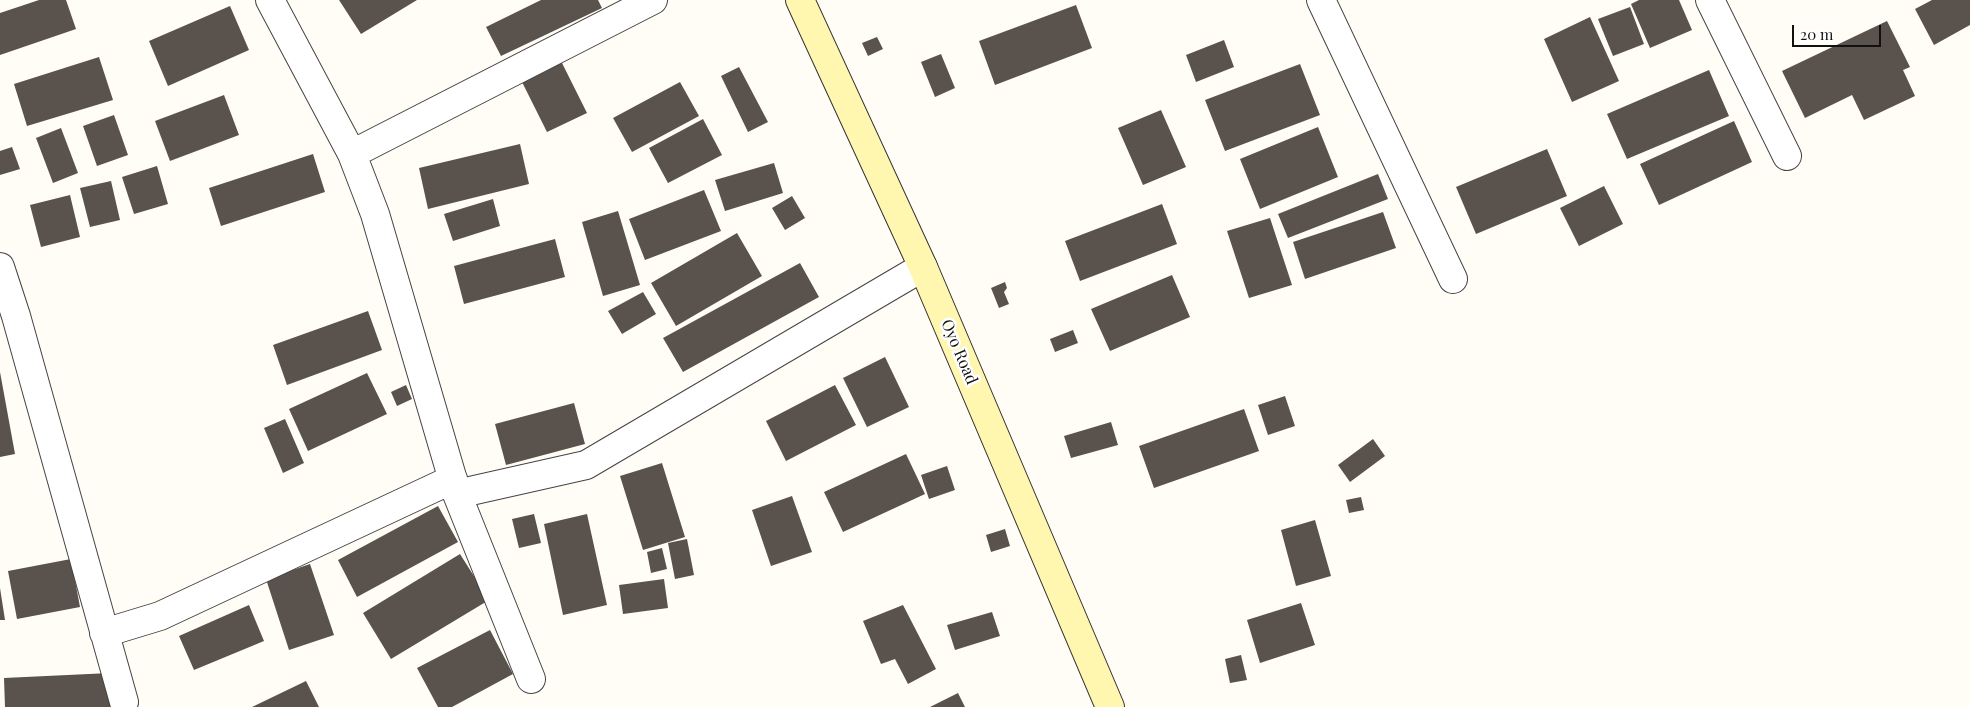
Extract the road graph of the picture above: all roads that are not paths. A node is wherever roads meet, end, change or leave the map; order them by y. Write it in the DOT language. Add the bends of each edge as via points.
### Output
graph roads {
  1 [pos="270,0"];
  2 [pos="653,0"];
  3 [pos="800,0"];
  4 [pos="1321,0"];
  5 [pos="1710,0"];
  6 [pos="352,154"];
  7 [pos="1787,156"];
  8 [pos="0,267"];
  9 [pos="923,267"];
  10 [pos="1453,279"];
  11 [pos="8,316"];
  12 [pos="455,487"];
  13 [pos="104,634"];
  14 [pos="531,678"];
  15 [pos="124,702"];
  16 [pos="1110,707"];
  1 -- 6 [label="street"];
  2 -- 6 [label="street"];
  3 -- 9 [label="street, Oyo Road"];
  4 -- 10 [label="street"];
  5 -- 7 [label="street"];
  6 -- 12 [label="street" via="375,214"];
  8 -- 11 [label="street"];
  9 -- 12 [label="street" via="586,465"];
  9 -- 16 [label="street, Oyo Road"];
  11 -- 13 [label="street"];
  12 -- 13 [label="street" via="160,616"];
  12 -- 14 [label="street"];
  13 -- 15 [label="street"];
}
